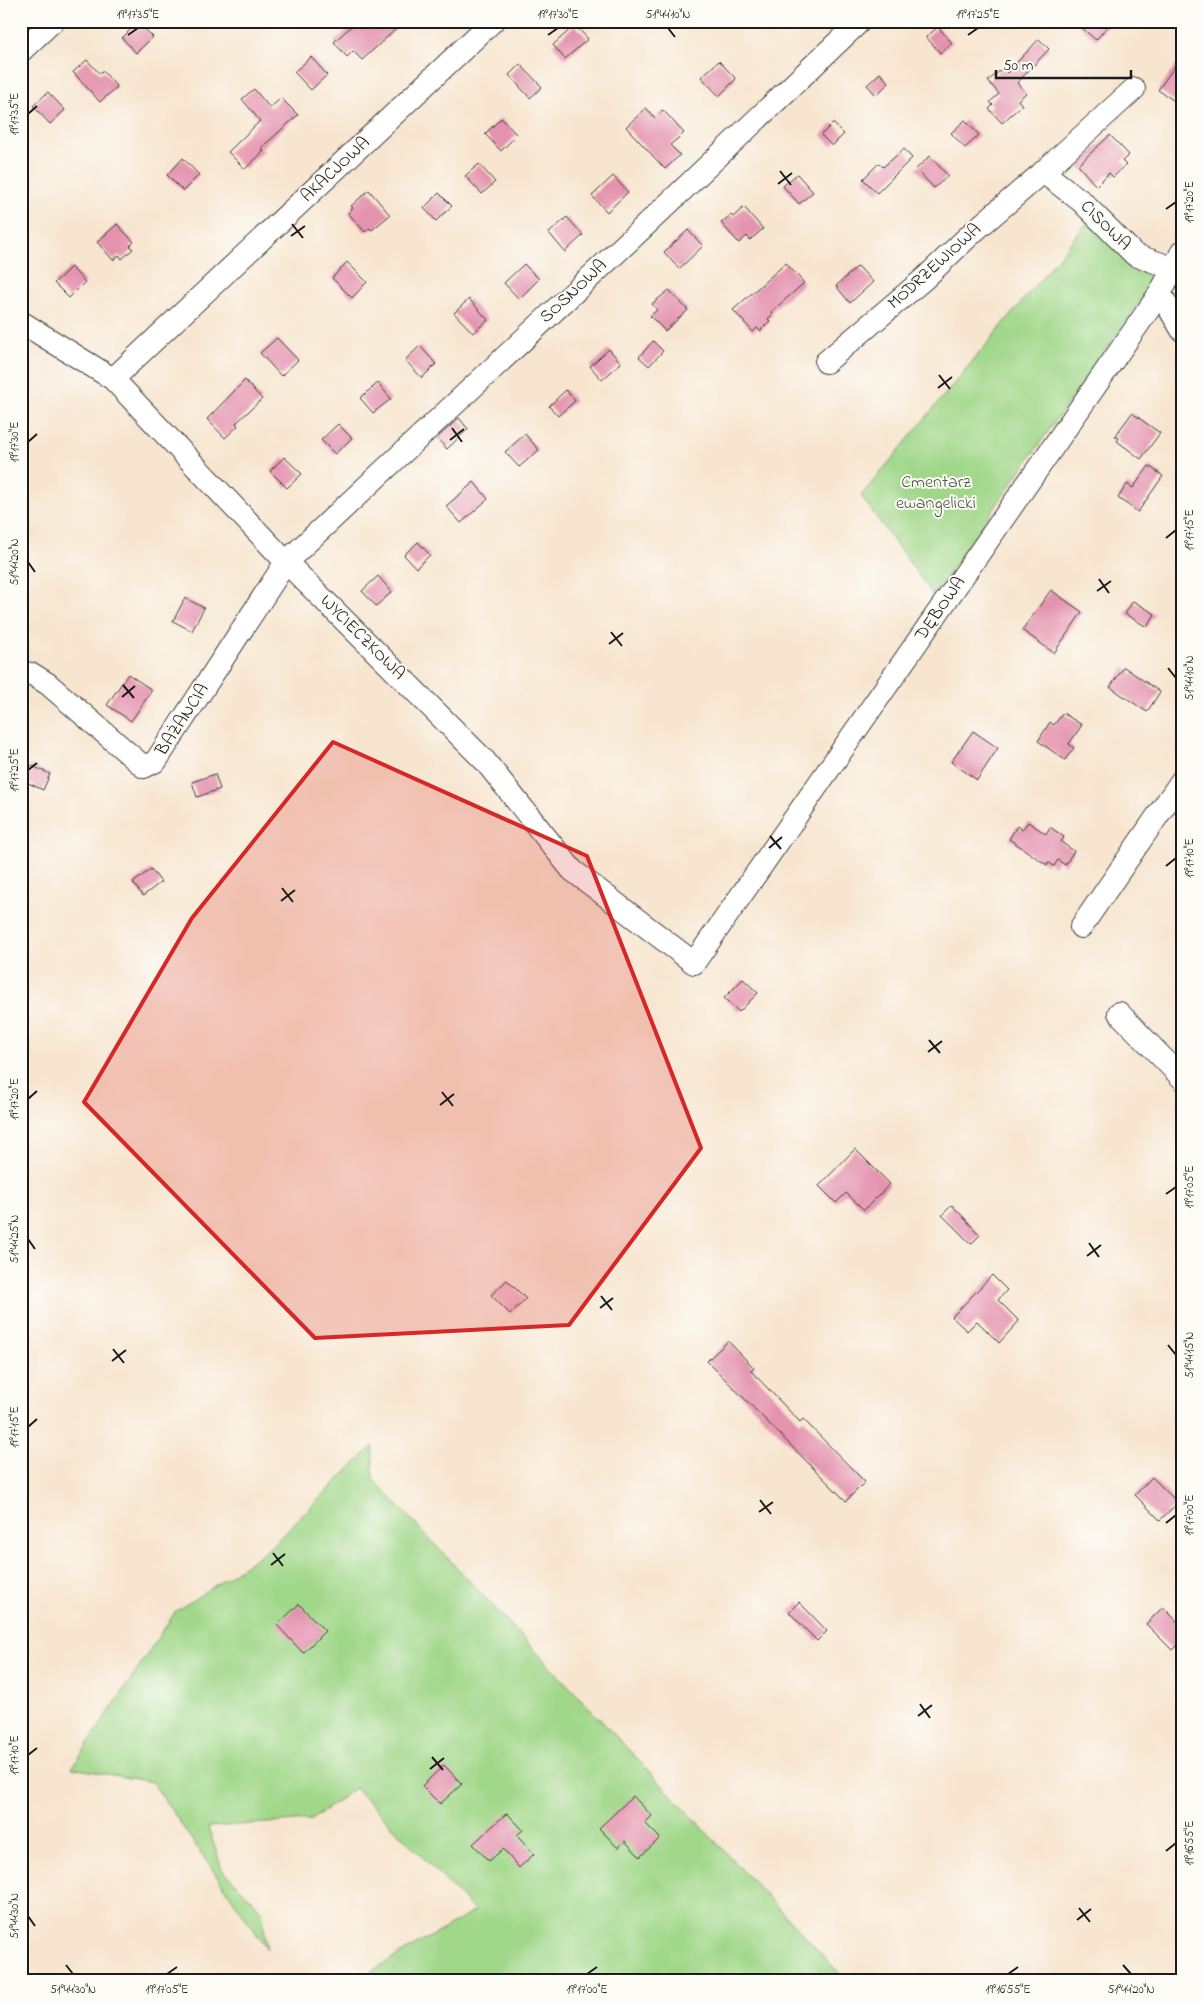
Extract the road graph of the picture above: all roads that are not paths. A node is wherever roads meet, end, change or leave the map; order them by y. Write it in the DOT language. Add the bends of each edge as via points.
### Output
graph roads {
  1 [pos="53,21"];
  2 [pos="493,21"];
  3 [pos="860,21"];
  4 [pos="21,51"];
  5 [pos="1134,88"];
  6 [pos="1043,172"];
  7 [pos="1178,260"];
  8 [pos="1160,294"];
  9 [pos="22,324"];
  10 [pos="1182,330"];
  11 [pos="826,362"];
  12 [pos="113,380"];
  13 [pos="286,562"];
  14 [pos="21,673"];
  15 [pos="1182,780"];
  16 [pos="1081,927"];
  17 [pos="694,963"];
  18 [pos="1119,1013"];
  19 [pos="1182,1078"];
  1 -- 4 [label="street"];
  2 -- 12 [label="street, AKACJOWA"];
  3 -- 13 [label="street, SOSNOWA"];
  5 -- 6 [label="street, MODRZEWIOWA"];
  6 -- 7 [label="street, CISOWA" via="1081,201 1135,255"];
  6 -- 11 [label="street, MODRZEWIOWA"];
  7 -- 8 [label="street, DĘBOWA"];
  8 -- 10 [label="street"];
  8 -- 17 [label="street, DĘBOWA"];
  9 -- 12 [label="street, WYCIECZKOWA"];
  12 -- 13 [label="street, WYCIECZKOWA"];
  13 -- 14 [label="street, BAŻANCIA" via="156,761 144,767 48,684 32,674"];
  13 -- 17 [label="street, WYCIECZKOWA" via="485,761 572,870"];
  15 -- 16 [label="street"];
  18 -- 19 [label="street"];
}
